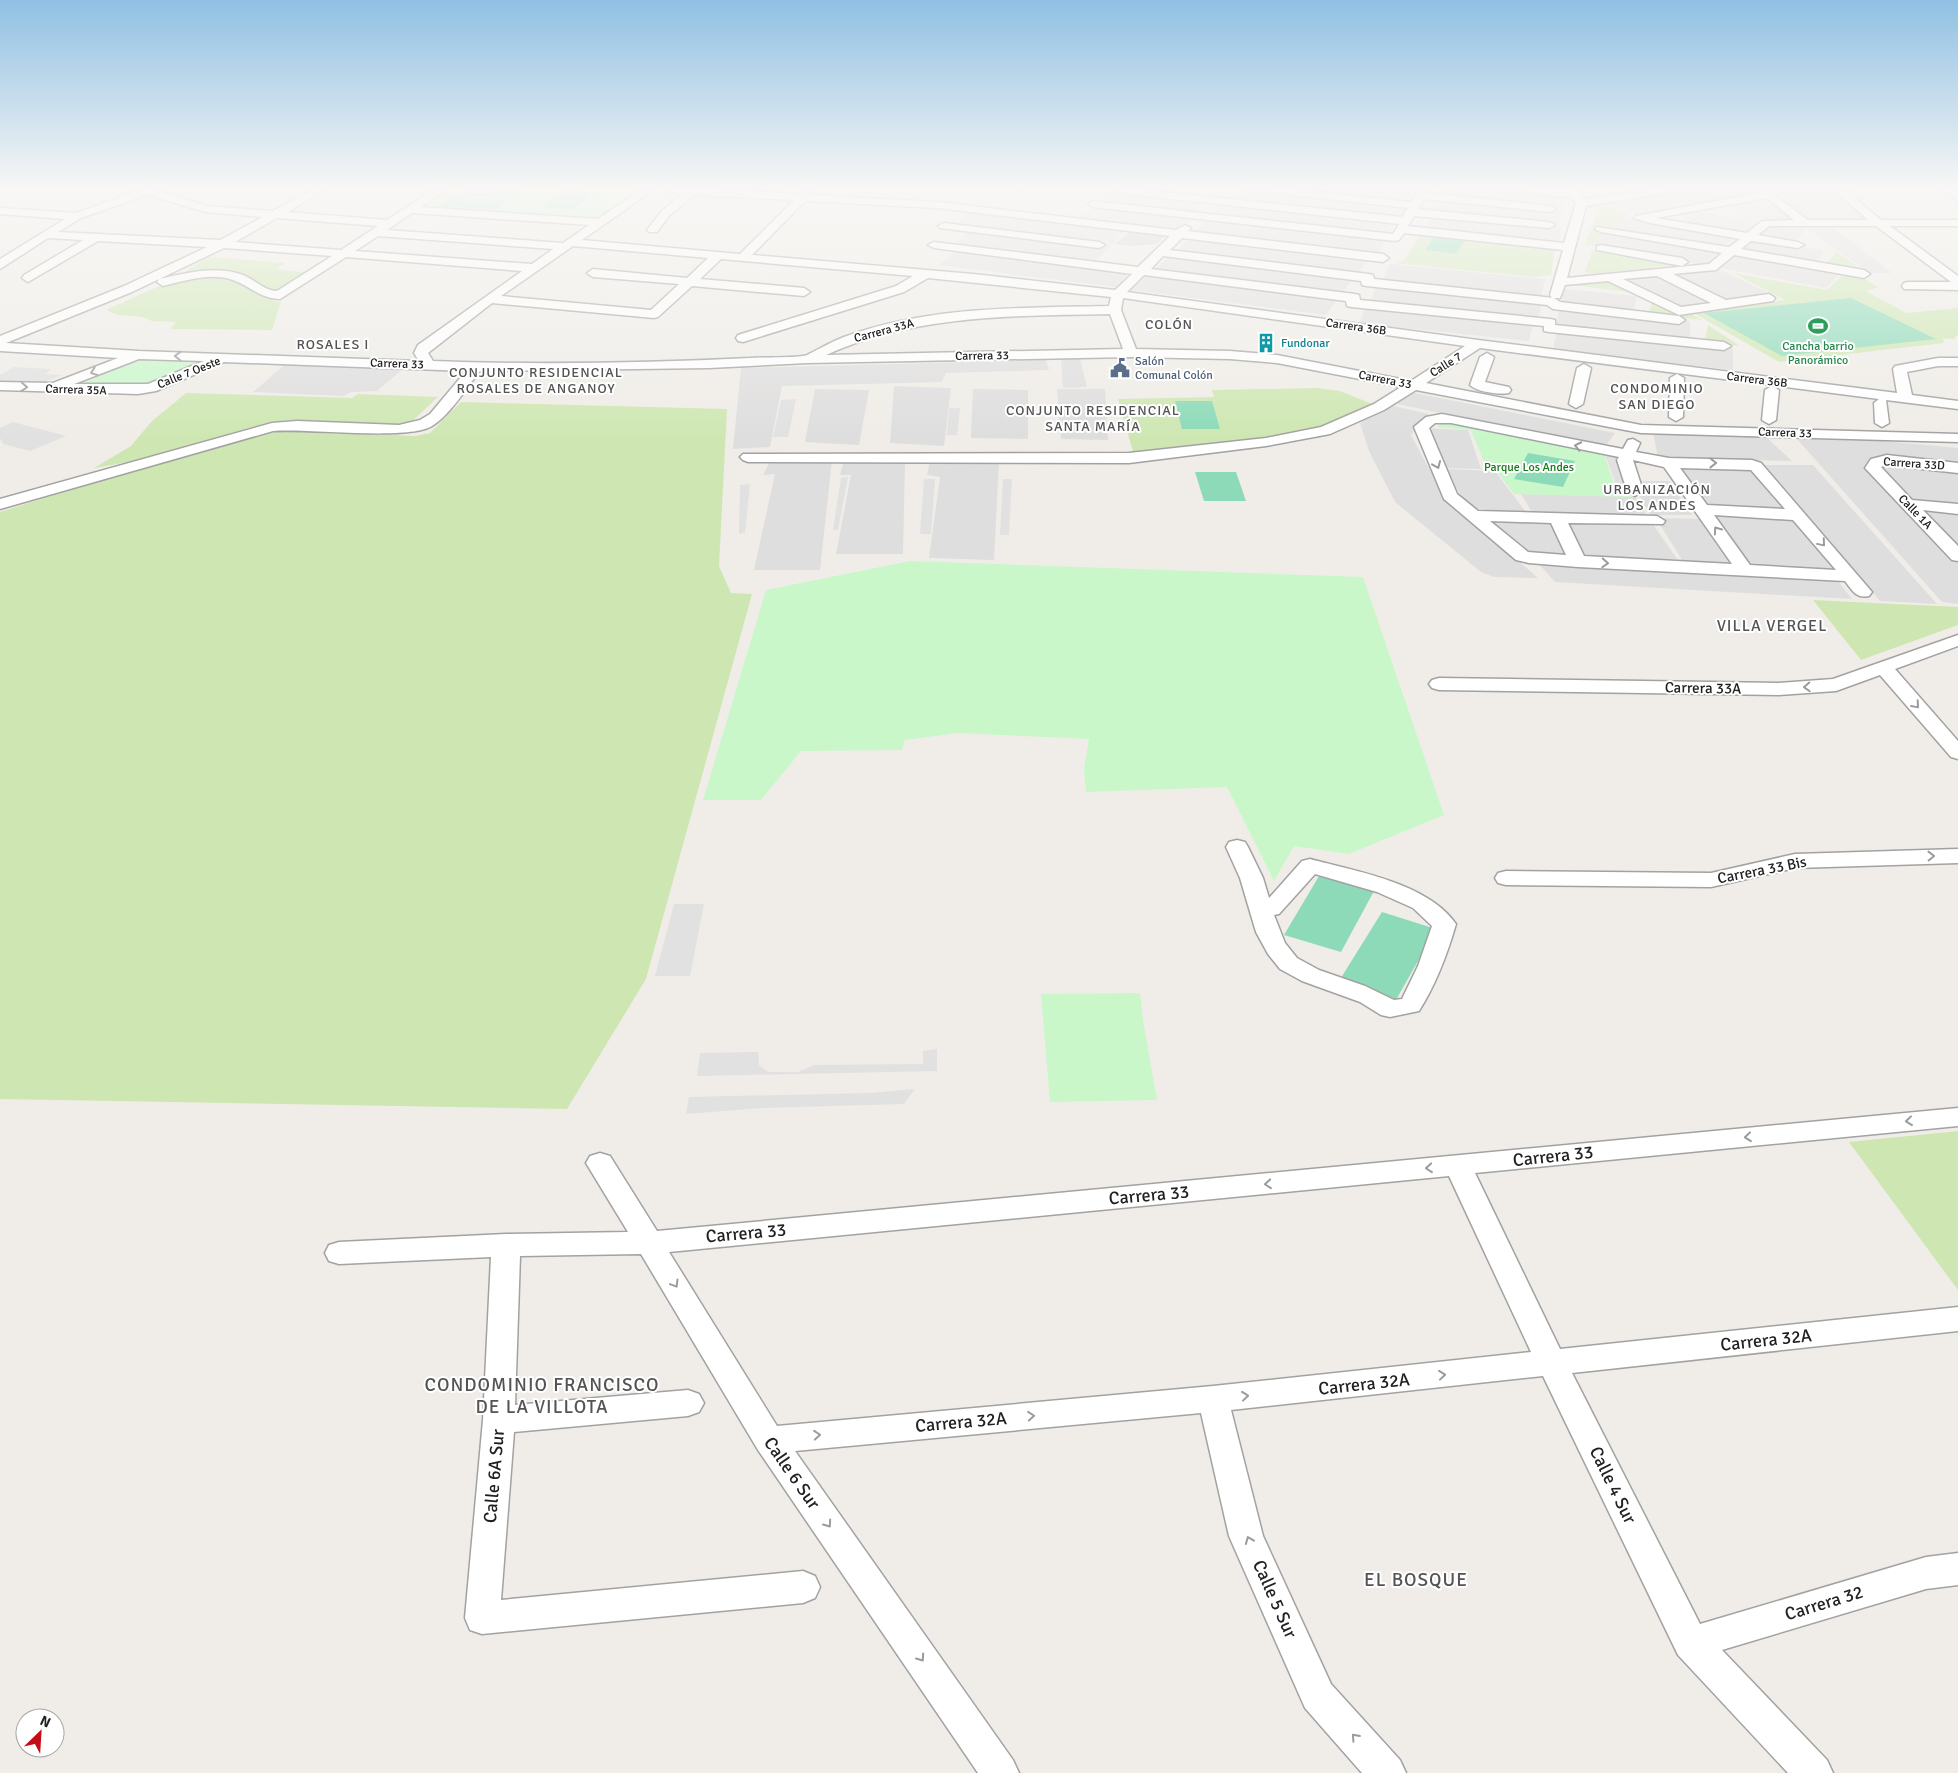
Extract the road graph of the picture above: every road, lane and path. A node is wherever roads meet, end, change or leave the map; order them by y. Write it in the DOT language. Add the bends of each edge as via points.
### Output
graph roads {
  1 [pos="37,273"];
  2 [pos="162,273"];
  3 [pos="315,273"];
  4 [pos="528,273"];
  5 [pos="593,273"];
  6 [pos="699,273"];
  7 [pos="912,273"];
  8 [pos="1139,273"];
  9 [pos="1154,273"];
  10 [pos="1313,273"];
  11 [pos="1372,273"];
  12 [pos="1563,273"];
  13 [pos="1651,273"];
  14 [pos="1660,273"];
  15 [pos="1856,273"];
  16 [pos="1943,273"];
  17 [pos="926,274"];
  18 [pos="1864,274"];
  19 [pos="1608,277"];
  20 [pos="28,278"];
  21 [pos="1367,280"];
  22 [pos="688,282"];
  23 [pos="1560,282"];
  24 [pos="1958,284"];
  25 [pos="1908,286"];
  26 [pos="128,289"];
  27 [pos="804,292"];
  28 [pos="1118,294"];
  29 [pos="1769,298"];
  30 [pos="489,299"];
  31 [pos="1353,300"];
  32 [pos="1554,303"];
  33 [pos="1726,305"];
  34 [pos="571,306"];
  35 [pos="1115,310"];
  36 [pos="558,318"];
  37 [pos="1679,320"];
  38 [pos="1336,324"];
  39 [pos="1550,325"];
  40 [pos="743,338"];
  41 [pos="0,340"];
  42 [pos="1478,344"];
  43 [pos="1724,346"];
  44 [pos="0,347"];
  45 [pos="1545,352"];
  46 [pos="1131,353"];
  47 [pos="139,354"];
  48 [pos="227,357"];
  49 [pos="1487,357"];
  50 [pos="807,359"];
  51 [pos="1958,362"];
  52 [pos="428,366"];
  53 [pos="476,367"];
  54 [pos="1584,368"];
  55 [pos="1677,378"];
  56 [pos="1413,385"];
  57 [pos="0,386"];
  58 [pos="151,388"];
  59 [pos="48,389"];
  60 [pos="1772,390"];
  61 [pos="1904,398"];
  62 [pos="1881,403"];
  63 [pos="1576,404"];
  64 [pos="1958,405"];
  65 [pos="1676,416"];
  66 [pos="1645,419"];
  67 [pos="1770,420"];
  68 [pos="1882,423"];
  69 [pos="1957,438"];
  70 [pos="1625,455"];
  71 [pos="748,457"];
  72 [pos="1669,463"];
  73 [pos="1873,468"];
  74 [pos="1958,468"];
  75 [pos="1635,491"];
  76 [pos="0,504"];
  77 [pos="1908,504"];
  78 [pos="1958,509"];
  79 [pos="1703,510"];
  80 [pos="1798,515"];
  81 [pos="1472,516"];
  82 [pos="1557,518"];
  83 [pos="1657,521"];
  84 [pos="1958,555"];
  85 [pos="1578,562"];
  86 [pos="1745,570"];
  87 [pos="1850,576"];
  88 [pos="1863,592"];
  89 [pos="1958,640"];
  90 [pos="1884,668"];
  91 [pos="1439,684"];
  92 [pos="1958,753"];
  93 [pos="1237,847"];
  94 [pos="1958,856"];
  95 [pos="1506,878"];
  96 [pos="1257,900"];
  97 [pos="1958,1116"];
  98 [pos="600,1162"];
  99 [pos="1458,1166"];
  100 [pos="650,1242"];
  101 [pos="506,1245"];
  102 [pos="340,1253"];
  103 [pos="1958,1319"];
  104 [pos="1552,1364"];
  105 [pos="1213,1399"];
  106 [pos="688,1403"];
  107 [pos="499,1420"];
  108 [pos="769,1440"];
  109 [pos="1958,1569"];
  110 [pos="803,1587"];
  111 [pos="1691,1643"];
  112 [pos="1000,1773"];
  113 [pos="1387,1773"];
  114 [pos="1814,1773"];
  1 -- 20 [label="street"];
  2 -- 26 [label="street"];
  3 -- 26 [label="street" via="286,292 272,295 245,280 224,275 190,276"];
  4 -- 30 [label="street"];
  5 -- 22 [label="street"];
  6 -- 22 [label="street"];
  7 -- 17 [label="street, Carrera 36B"];
  8 -- 28 [label="street"];
  9 -- 31 [label="street"];
  10 -- 21 [label="street"];
  11 -- 21 [label="street"];
  12 -- 23 [label="street"];
  13 -- 19 [label="street"];
  14 -- 33 [label="street"];
  15 -- 18 [label="street"];
  16 -- 24 [label="street"];
  17 -- 28 [label="street, Carrera 36B"];
  17 -- 40 [label="street" via="900,289"];
  19 -- 23 [label="street"];
  19 -- 33 [label="street" via="1679,311"];
  21 -- 31 [label="street"];
  21 -- 32 [label="street"];
  22 -- 27 [label="street"];
  22 -- 34 [label="street" via="654,314"];
  23 -- 32 [label="street"];
  24 -- 25 [label="street"];
  26 -- 41 [label="street"];
  28 -- 35 [label="street"];
  28 -- 38 [label="street, Carrera 36B"];
  29 -- 33 [label="street"];
  30 -- 34 [label="street"];
  30 -- 52 [label="street" via="423,348 421,353"];
  31 -- 38 [label="street"];
  31 -- 39 [label="street"];
  32 -- 37 [label="street"];
  32 -- 39 [label="street"];
  34 -- 36 [label="street"];
  35 -- 46 [label="street"];
  35 -- 50 [label="street, Carrera 33A" via="961,315 915,322 830,347"];
  38 -- 42 [label="street, Carrera 36B"];
  39 -- 43 [label="street"];
  39 -- 45 [label="street"];
  42 -- 45 [label="street, Carrera 36B"];
  42 -- 56 [label="street, Calle 7"];
  44 -- 47 [label="street, Carrera 33"];
  45 -- 61 [label="street, Carrera 36B" via="1752,373"];
  46 -- 50 [label="street, Carrera 33"];
  46 -- 56 [label="street, Carrera 33" via="1277,359"];
  48 -- 47 [label="street, Carrera 33, one-way"];
  47 -- 59 [label="street, one-way"];
  48 -- 52 [label="street, Carrera 33"];
  48 -- 58 [label="street, Calle 7 Oeste"];
  49 -- 63 [label="street" via="1477,385"];
  50 -- 53 [label="street, Carrera 33" via="709,364"];
  51 -- 61 [label="street" via="1900,369"];
  52 -- 53 [label="street, Carrera 33"];
  53 -- 76 [label="street" via="435,417 425,424 399,429 272,427"];
  54 -- 63 [label="street"];
  55 -- 65 [label="street"];
  56 -- 66 [label="street, Carrera 33" via="1605,424"];
  56 -- 71 [label="street, Calle 7" via="1379,407 1325,431 1266,442 1129,458"];
  57 -- 59 [label="street, Carrera 35A, one-way"];
  58 -- 59 [label="street, Carrera 35A" via="126,392"];
  60 -- 67 [label="street"];
  61 -- 64 [label="street, Carrera 36B"];
  62 -- 68 [label="street"];
  63 -- 66 [label="street"];
  65 -- 66 [label="street"];
  65 -- 67 [label="street"];
  66 -- 69 [label="street, Carrera 33"];
  66 -- 70 [label="street"];
  67 -- 68 [label="street"];
  68 -- 69 [label="street"];
  70 -- 72 [label="street"];
  70 -- 75 [label="street" via="1625,466"];
  70 -- 81 [label="street, one-way" via="1451,419 1426,421 1422,427 1423,434 1450,496"];
  72 -- 79 [label="street"];
  72 -- 80 [label="street, one-way" via="1756,466"];
  73 -- 74 [label="street, Carrera 33D" via="1876,462 1887,460"];
  73 -- 77 [label="street, Calle 1A"];
  77 -- 78 [label="street"];
  77 -- 84 [label="street, Calle 1A"];
  79 -- 80 [label="street"];
  86 -- 79 [label="street, one-way"];
  80 -- 87 [label="street, one-way"];
  81 -- 82 [label="street"];
  81 -- 85 [label="street" via="1522,556"];
  82 -- 83 [label="street"];
  82 -- 85 [label="street"];
  85 -- 86 [label="street, one-way"];
  86 -- 87 [label="street"];
  87 -- 88 [label="street"];
  89 -- 90 [label="street, Carrera 33A"];
  90 -- 91 [label="street, Carrera 33A, one-way" via="1836,685 1779,689"];
  90 -- 92 [label="street, one-way"];
  93 -- 96 [label="street"];
  95 -- 94 [label="street, Carrera 33 Bis, one-way" via="1710,880 1795,861"];
  96 -- 96 [label="street" via="1271,909 1310,866 1385,887 1421,903 1444,924 1436,952 1410,1005 1390,1009 1377,999 1297,970 1281,958"];
  97 -- 99 [label="street, Carrera 33, one-way"];
  98 -- 100 [label="street, Calle 6 Sur"];
  99 -- 100 [label="street, Carrera 33, one-way"];
  99 -- 104 [label="street, Calle 4 Sur"];
  100 -- 101 [label="street, Carrera 33"];
  100 -- 108 [label="street, Calle 6 Sur, one-way"];
  101 -- 102 [label="street, Carrera 33"];
  101 -- 107 [label="street, Calle 6A Sur"];
  103 -- 104 [label="street, Carrera 32A"];
  105 -- 104 [label="street, Carrera 32A, one-way"];
  104 -- 111 [label="street, Calle 4 Sur"];
  108 -- 105 [label="street, Carrera 32A, one-way"];
  113 -- 105 [label="street, Calle 5 Sur, one-way" via="1318,1696 1246,1536"];
  106 -- 107 [label="street"];
  107 -- 110 [label="street, Calle 6A Sur" via="482,1618"];
  108 -- 112 [label="street, Calle 6 Sur, one-way"];
  109 -- 111 [label="street, Carrera 32" via="1926,1573"];
  111 -- 114 [label="street, Calle 4 Sur"];
}
